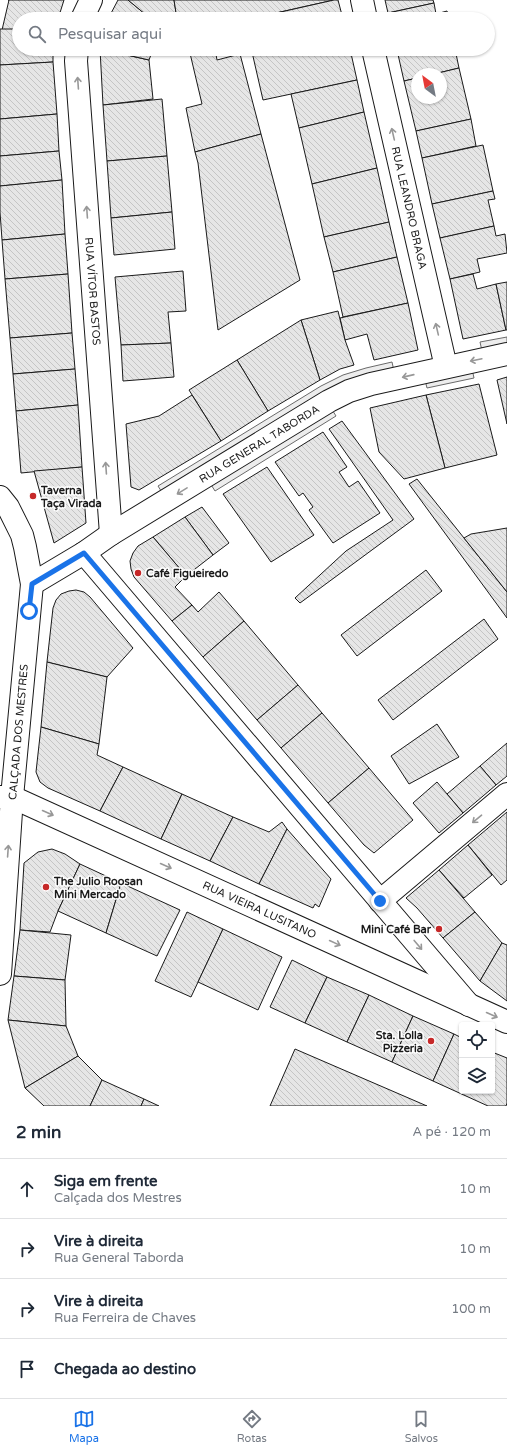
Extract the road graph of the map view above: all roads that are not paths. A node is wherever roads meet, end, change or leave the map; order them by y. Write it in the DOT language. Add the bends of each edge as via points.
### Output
graph roads {
  1 [pos="91,0"];
  2 [pos="362,0"];
  3 [pos="85,12"];
  4 [pos="365,12"];
  5 [pos="76,56"];
  6 [pos="375,56"];
  7 [pos="507,354"];
  8 [pos="446,367"];
  9 [pos="0,497"];
  10 [pos="111,534"];
  11 [pos="84,553"];
  12 [pos="32,584"];
  13 [pos="507,794"];
  14 [pos="6,797"];
  15 [pos="380,901"];
  16 [pos="0,974"];
  17 [pos="469,1005"];
  18 [pos="507,1022"];
  1 -- 3 [label="street"];
  2 -- 4 [label="street"];
  10 -- 5 [label="street, RUA VÍTOR BASTOS, one-way"];
  8 -- 6 [label="street, RUA LEANDRO BRAGA, one-way"];
  7 -- 8 [label="street, RUA GENERAL TABORDA, one-way"];
  8 -- 10 [label="street, RUA GENERAL TABORDA, one-way" via="371,384 329,400"];
  9 -- 12 [label="street, CALÇADA DOS MESTRES" via="22,535"];
  10 -- 11 [label="street, RUA GENERAL TABORDA"];
  11 -- 12 [label="street, RUA GENERAL TABORDA"];
  11 -- 15 [label="street"];
  12 -- 14 [label="street, CALÇADA DOS MESTRES"];
  13 -- 15 [label="street, one-way"];
  16 -- 14 [label="street, CALÇADA DOS MESTRES, one-way"];
  14 -- 17 [label="street, RUA VIEIRA LUSITANO, one-way"];
  15 -- 17 [label="street, one-way"];
  17 -- 18 [label="street, RUA VIEIRA LUSITANO, one-way"];
}
